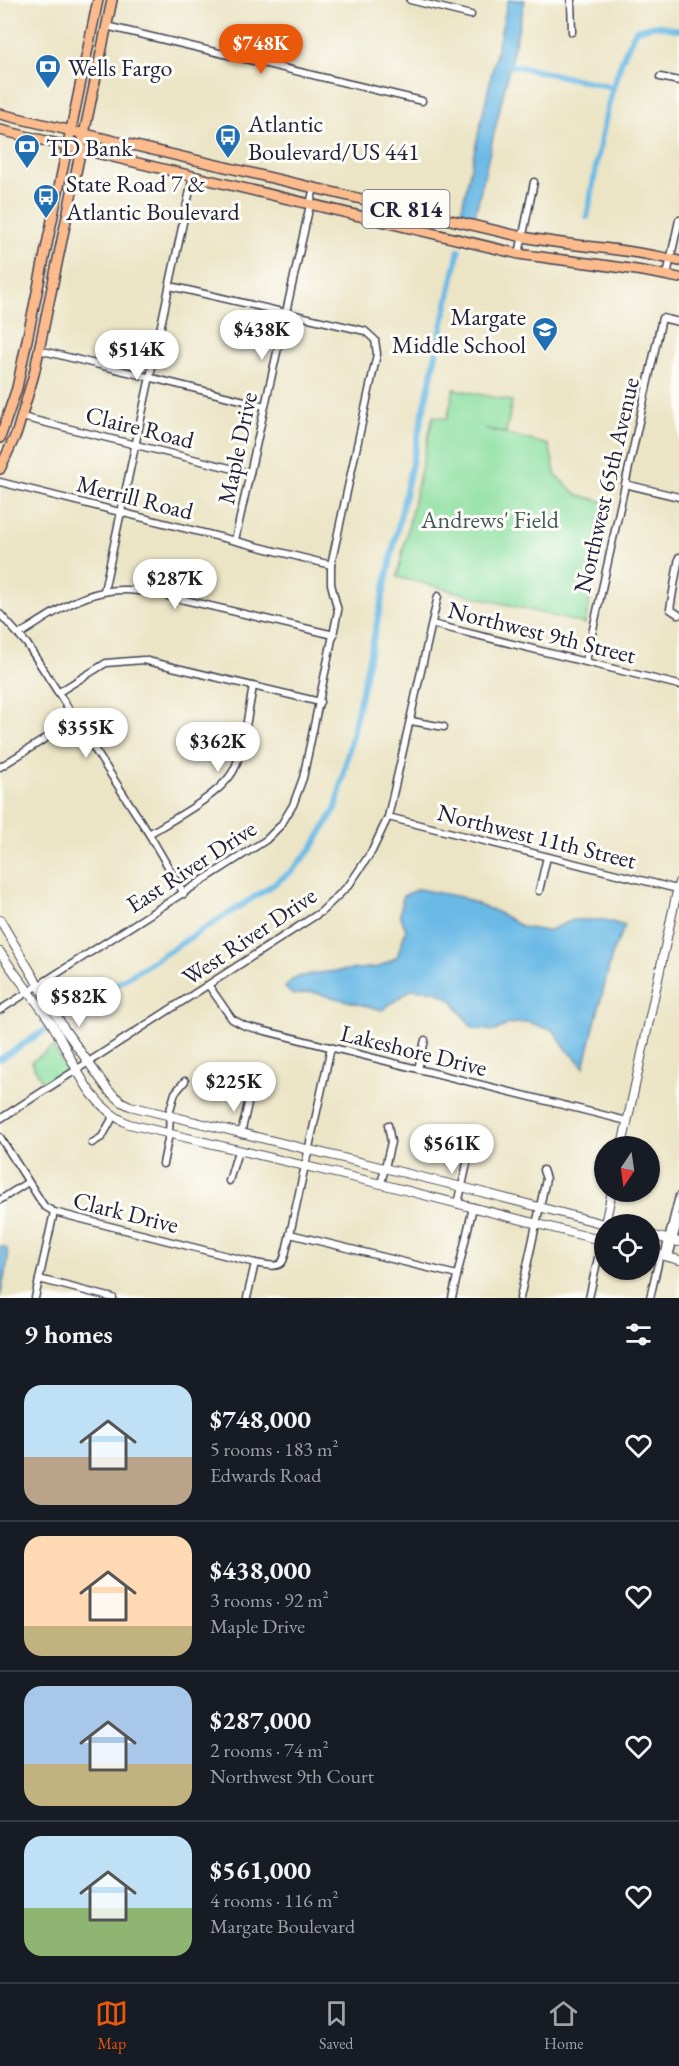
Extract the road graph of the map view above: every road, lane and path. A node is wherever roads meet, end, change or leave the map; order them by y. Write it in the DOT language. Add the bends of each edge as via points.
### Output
graph roads {
  1 [pos="98,0"];
  2 [pos="112,0"];
  3 [pos="410,0"];
  4 [pos="570,0"];
  5 [pos="471,15"];
  6 [pos="106,26"];
  7 [pos="572,32"];
  8 [pos="660,77"];
  9 [pos="679,81"];
  10 [pos="422,101"];
  11 [pos="0,114"];
  12 [pos="0,130"];
  13 [pos="71,131"];
  14 [pos="84,134"];
  15 [pos="68,146"];
  16 [pos="80,150"];
  17 [pos="193,176"];
  18 [pos="534,182"];
  19 [pos="314,187"];
  20 [pos="309,205"];
  21 [pos="679,220"];
  22 [pos="523,237"];
  23 [pos="519,254"];
  24 [pos="675,260"];
  25 [pos="667,275"];
  26 [pos="679,278"];
  27 [pos="170,286"];
  28 [pos="285,312"];
  29 [pos="679,322"];
  30 [pos="31,323"];
  31 [pos="27,344"];
  32 [pos="39,350"];
  33 [pos="34,374"];
  34 [pos="150,377"];
  35 [pos="265,406"];
  36 [pos="22,417"];
  37 [pos="0,436"];
  38 [pos="136,445"];
  39 [pos="2,465"];
  40 [pos="250,473"];
  41 [pos="0,482"];
  42 [pos="625,484"];
  43 [pos="679,497"];
  44 [pos="121,512"];
  45 [pos="236,540"];
  46 [pos="679,557"];
  47 [pos="331,565"];
  48 [pos="104,591"];
  49 [pos="438,596"];
  50 [pos="0,614"];
  51 [pos="679,615"];
  52 [pos="432,624"];
  53 [pos="20,634"];
  54 [pos="334,635"];
  55 [pos="586,661"];
  56 [pos="679,685"];
  57 [pos="253,687"];
  58 [pos="58,692"];
  59 [pos="320,702"];
  60 [pos="75,720"];
  61 [pos="411,721"];
  62 [pos="444,727"];
  63 [pos="0,767"];
  64 [pos="388,817"];
  65 [pos="149,834"];
  66 [pos="547,857"];
  67 [pos="678,886"];
  68 [pos="539,891"];
  69 [pos="184,894"];
  70 [pos="0,920"];
  71 [pos="0,952"];
  72 [pos="39,986"];
  73 [pos="209,986"];
  74 [pos="28,992"];
  75 [pos="0,1010"];
  76 [pos="425,1040"];
  77 [pos="331,1047"];
  78 [pos="88,1062"];
  79 [pos="418,1069"];
  80 [pos="76,1070"];
  81 [pos="185,1081"];
  82 [pos="249,1099"];
  83 [pos="170,1116"];
  84 [pos="113,1117"];
  85 [pos="0,1119"];
  86 [pos="627,1121"];
  87 [pos="388,1125"];
  88 [pos="169,1134"];
  89 [pos="241,1134"];
  90 [pos="624,1136"];
  91 [pos="0,1137"];
  92 [pos="92,1143"];
  93 [pos="468,1149"];
  94 [pos="309,1150"];
  95 [pos="238,1151"];
  96 [pos="163,1164"];
  97 [pos="305,1168"];
  98 [pos="385,1168"];
  99 [pos="543,1170"];
  100 [pos="230,1181"];
  101 [pos="28,1182"];
  102 [pos="381,1184"];
  103 [pos="462,1187"];
  104 [pos="679,1196"];
  105 [pos="0,1200"];
  106 [pos="458,1204"];
  107 [pos="473,1207"];
  108 [pos="539,1208"];
  109 [pos="54,1212"];
  110 [pos="679,1218"];
  111 [pos="594,1222"];
  112 [pos="536,1223"];
  113 [pos="290,1234"];
  114 [pos="594,1238"];
  115 [pos="674,1240"];
  116 [pos="660,1255"];
  117 [pos="664,1256"];
  118 [pos="679,1260"];
  119 [pos="255,1263"];
  120 [pos="457,1275"];
  121 [pos="594,1277"];
  122 [pos="39,1279"];
  123 [pos="35,1298"];
  124 [pos="113,1298"];
  125 [pos="247,1298"];
  126 [pos="452,1298"];
  127 [pos="520,1298"];
  128 [pos="589,1298"];
  129 [pos="651,1298"];
  1 -- 13 [label="main road"];
  2 -- 6 [label="main road"];
  3 -- 5 [label="street"];
  4 -- 7 [label="street"];
  6 -- 10 [label="street"];
  6 -- 14 [label="main road"];
  8 -- 9 [label="street"];
  11 -- 13 [label="main road"];
  12 -- 15 [label="main road"];
  13 -- 14 [label="main road"];
  13 -- 15 [label="main road"];
  14 -- 16 [label="main road"];
  14 -- 19 [label="main road, CR 814"];
  15 -- 16 [label="main road"];
  15 -- 30 [label="main road"];
  16 -- 17 [label="main road, CR 814"];
  16 -- 32 [label="main road"];
  17 -- 20 [label="main road, CR 814"];
  17 -- 27 [label="street"];
  18 -- 22 [label="street"];
  19 -- 20 [label="street, Maple Drive"];
  19 -- 22 [label="main road, CR 814"];
  20 -- 23 [label="main road, CR 814"];
  20 -- 28 [label="street, Maple Drive"];
  21 -- 24 [label="street"];
  22 -- 23 [label="street"];
  22 -- 24 [label="main road, CR 814"];
  23 -- 25 [label="main road, CR 814"];
  24 -- 25 [label="street"];
  25 -- 26 [label="main road, CR 814"];
  27 -- 28 [label="street"];
  27 -- 34 [label="street"];
  28 -- 35 [label="street, Maple Drive"];
  28 -- 47 [label="street, East River Drive" via="365,331 375,340 377,354"];
  29 -- 42 [label="street, Northwest 65th Avenue" via="662,318"];
  30 -- 31 [label="main road"];
  30 -- 32 [label="main road"];
  31 -- 33 [label="main road"];
  31 -- 37 [label="main road" via="16,394"];
  32 -- 33 [label="main road"];
  32 -- 34 [label="street"];
  33 -- 36 [label="main road"];
  34 -- 35 [label="street"];
  34 -- 38 [label="street"];
  35 -- 40 [label="street, Maple Drive"];
  36 -- 38 [label="street, Claire Road"];
  36 -- 39 [label="main road"];
  37 -- 39 [label="main road" via="5,445"];
  38 -- 40 [label="street, Claire Road"];
  38 -- 44 [label="street"];
  40 -- 45 [label="street, Maple Drive"];
  41 -- 44 [label="street, Merrill Road"];
  42 -- 43 [label="street"];
  42 -- 55 [label="street, Northwest 65th Avenue"];
  44 -- 45 [label="street, Merrill Road"];
  44 -- 48 [label="street"];
  45 -- 47 [label="street, Merrill Road"];
  46 -- 51 [label="street" via="670,601 670,609"];
  47 -- 54 [label="street, East River Drive" via="338,611"];
  48 -- 53 [label="street" via="57,611"];
  48 -- 54 [label="street" via="155,593"];
  49 -- 52 [label="street, West River Drive"];
  50 -- 53 [label="street"];
  52 -- 55 [label="street, Northwest 9th Street"];
  52 -- 61 [label="street, West River Drive"];
  53 -- 58 [label="street"];
  54 -- 59 [label="street, East River Drive"];
  55 -- 56 [label="street, Northwest 9th Street"];
  57 -- 58 [label="street" via="142,660 106,663"];
  57 -- 59 [label="street"];
  57 -- 65 [label="street" via="236,766 227,782"];
  58 -- 60 [label="street"];
  59 -- 69 [label="street, East River Drive" via="303,778 281,825 266,840"];
  60 -- 63 [label="street"];
  60 -- 65 [label="street"];
  61 -- 62 [label="street"];
  61 -- 64 [label="street, West River Drive"];
  64 -- 66 [label="street, Northwest 11th Street"];
  64 -- 73 [label="street, West River Drive" via="372,851 349,885 321,912"];
  65 -- 69 [label="street"];
  66 -- 67 [label="street, Northwest 11th Street"];
  66 -- 68 [label="street"];
  67 -- 86 [label="street"];
  69 -- 72 [label="street, East River Drive"];
  70 -- 72 [label="street"];
  71 -- 74 [label="street"];
  72 -- 74 [label="street, East River Drive"];
  72 -- 78 [label="street"];
  73 -- 77 [label="street, Lakeshore Drive" via="232,1019 245,1026"];
  73 -- 78 [label="street, West River Drive"];
  74 -- 75 [label="street, East River Drive"];
  74 -- 80 [label="street" via="51,1023"];
  76 -- 79 [label="street"];
  77 -- 79 [label="street, Lakeshore Drive"];
  77 -- 94 [label="street"];
  78 -- 80 [label="street, West River Drive"];
  78 -- 83 [label="street" via="122,1102"];
  79 -- 86 [label="street, Lakeshore Drive"];
  80 -- 84 [label="street" via="99,1105"];
  80 -- 85 [label="street, West River Drive"];
  81 -- 83 [label="street" via="175,1093"];
  82 -- 89 [label="street"];
  83 -- 88 [label="street"];
  83 -- 89 [label="street"];
  84 -- 88 [label="street"];
  84 -- 92 [label="street" via="102,1137"];
  86 -- 90 [label="street"];
  87 -- 98 [label="street" via="391,1142"];
  88 -- 95 [label="street"];
  88 -- 96 [label="street"];
  89 -- 94 [label="street"];
  91 -- 101 [label="street, Clark Drive"];
  93 -- 103 [label="street"];
  94 -- 97 [label="street"];
  94 -- 98 [label="street"];
  95 -- 97 [label="street"];
  95 -- 100 [label="street"];
  97 -- 102 [label="street"];
  97 -- 113 [label="street"];
  98 -- 102 [label="street"];
  98 -- 103 [label="street"];
  99 -- 108 [label="street" via="546,1179"];
  101 -- 105 [label="street"];
  101 -- 109 [label="street, Clark Drive" via="44,1206"];
  102 -- 106 [label="street"];
  103 -- 106 [label="street"];
  103 -- 108 [label="street"];
  104 -- 115 [label="street"];
  106 -- 107 [label="street"];
  107 -- 112 [label="street"];
  107 -- 120 [label="street"];
  108 -- 111 [label="street"];
  108 -- 112 [label="street"];
  109 -- 119 [label="street, Clark Drive"];
  109 -- 122 [label="street"];
  110 -- 115 [label="street"];
  112 -- 114 [label="street"];
  112 -- 127 [label="street"];
  113 -- 119 [label="street, Clark Drive" via="279,1266"];
  113 -- 120 [label="street"];
  115 -- 117 [label="street"];
  116 -- 117 [label="street"];
  117 -- 118 [label="street"];
  117 -- 129 [label="street"];
  119 -- 125 [label="street"];
  120 -- 126 [label="street"];
  121 -- 128 [label="street"];
  122 -- 123 [label="street"];
  122 -- 124 [label="street"];
}
